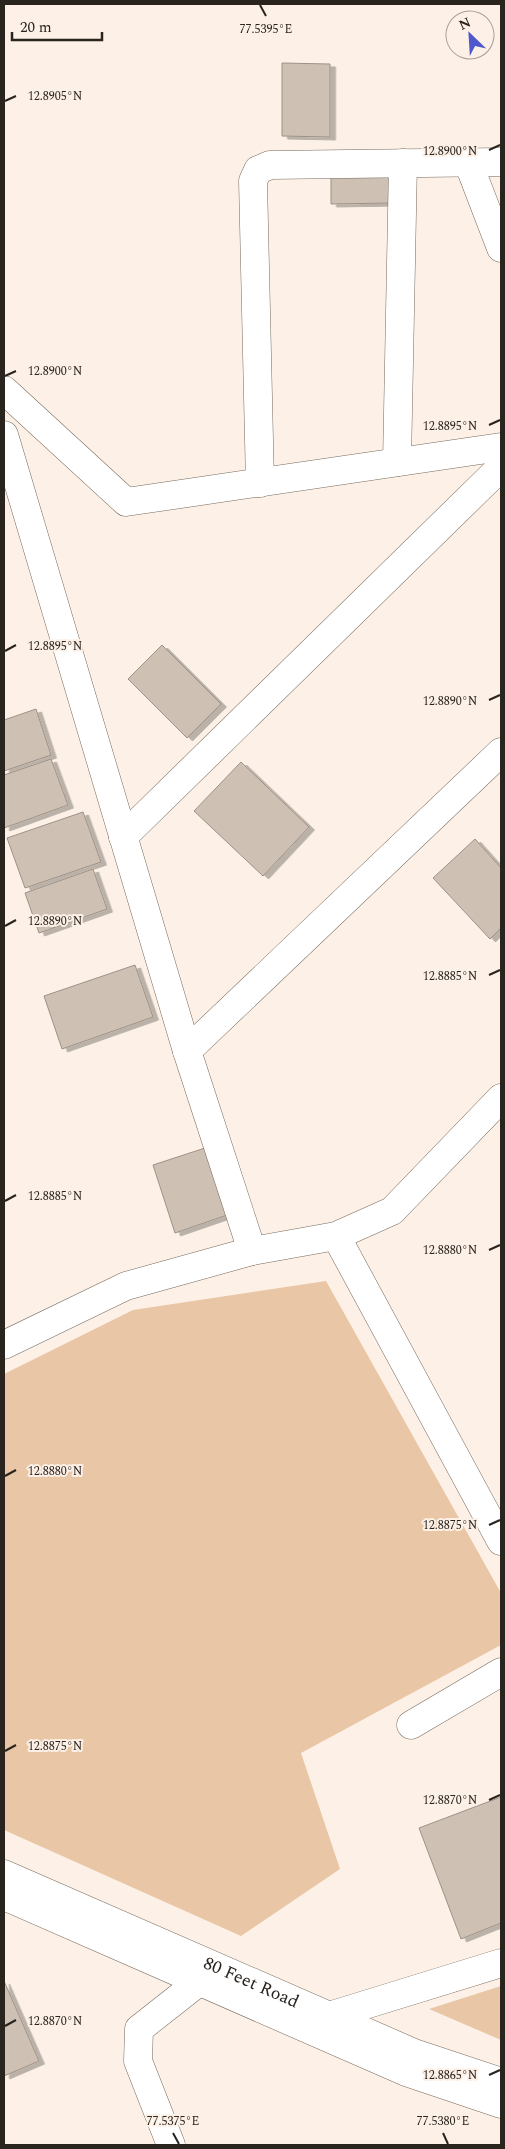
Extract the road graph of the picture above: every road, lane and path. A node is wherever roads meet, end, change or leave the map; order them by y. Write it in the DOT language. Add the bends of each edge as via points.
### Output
graph roads {
  1 [pos="468,162"];
  2 [pos="501,162"];
  3 [pos="403,163"];
  4 [pos="501,248"];
  5 [pos="4,390"];
  6 [pos="4,435"];
  7 [pos="501,447"];
  8 [pos="397,462"];
  9 [pos="501,467"];
  10 [pos="260,483"];
  11 [pos="501,752"];
  12 [pos="123,837"];
  13 [pos="187,1050"];
  14 [pos="501,1098"];
  15 [pos="336,1236"];
  16 [pos="252,1250"];
  17 [pos="4,1345"];
  18 [pos="501,1541"];
  19 [pos="501,1672"];
  20 [pos="411,1725"];
  21 [pos="4,1874"];
  22 [pos="4,1896"];
  23 [pos="501,1964"];
  24 [pos="200,1981"];
  25 [pos="329,2016"];
  26 [pos="501,2082"];
  27 [pos="501,2104"];
  28 [pos="171,2145"];
  1 -- 2 [label="street"];
  1 -- 3 [label="street"];
  1 -- 4 [label="street"];
  3 -- 8 [label="street"];
  3 -- 10 [label="street" via="270,165 258,170 253,181"];
  5 -- 10 [label="street" via="126,502"];
  6 -- 12 [label="street"];
  7 -- 8 [label="street"];
  8 -- 10 [label="street"];
  9 -- 12 [label="street"];
  11 -- 13 [label="street"];
  12 -- 13 [label="street"];
  13 -- 16 [label="street"];
  14 -- 15 [label="street" via="392,1212"];
  15 -- 16 [label="street"];
  15 -- 18 [label="street"];
  16 -- 17 [label="street" via="126,1286"];
  19 -- 20 [label="street"];
  21 -- 25 [label="street, 80 Feet Road"];
  22 -- 24 [label="street, 80 Feet Road"];
  23 -- 25 [label="street"];
  24 -- 27 [label="street, 80 Feet Road" via="406,2072"];
  24 -- 28 [label="street" via="139,2029 138,2061"];
  25 -- 26 [label="street, 80 Feet Road" via="414,2053"];
}
